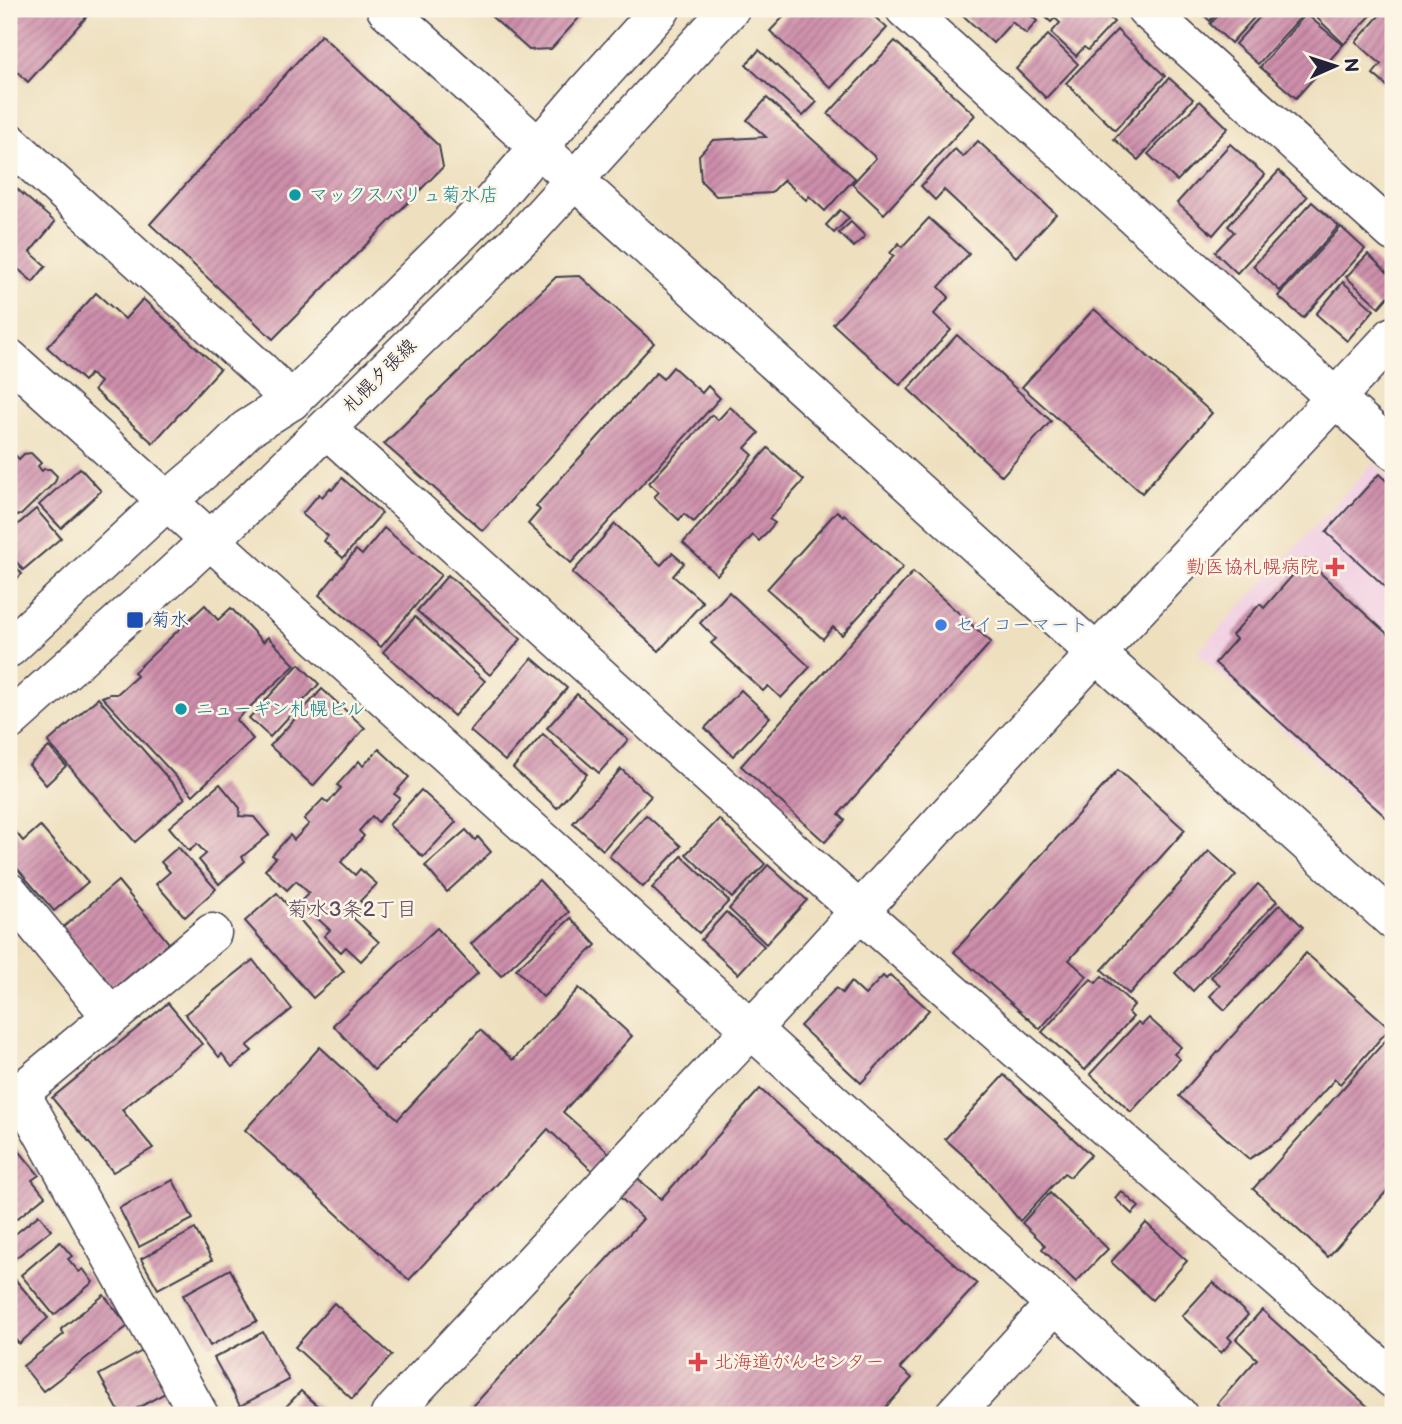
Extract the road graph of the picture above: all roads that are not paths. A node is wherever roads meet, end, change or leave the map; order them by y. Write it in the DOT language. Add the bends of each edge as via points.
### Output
graph roads {
  1 [pos="386,9"];
  2 [pos="661,9"];
  3 [pos="730,9"];
  4 [pos="905,9"];
  5 [pos="1146,9"];
  6 [pos="9,142"];
  7 [pos="538,147"];
  8 [pos="574,179"];
  9 [pos="1393,232"];
  10 [pos="1393,336"];
  11 [pos="9,358"];
  12 [pos="1335,398"];
  13 [pos="290,401"];
  14 [pos="327,429"];
  15 [pos="1393,450"];
  16 [pos="167,501"];
  17 [pos="208,540"];
  18 [pos="9,648"];
  19 [pos="1097,653"];
  20 [pos="9,721"];
  21 [pos="9,892"];
  22 [pos="859,911"];
  23 [pos="1393,920"];
  24 [pos="212,933"];
  25 [pos="111,1016"];
  26 [pos="751,1028"];
  27 [pos="14,1097"];
  28 [pos="1055,1304"];
  29 [pos="1393,1379"];
  30 [pos="199,1415"];
  31 [pos="390,1415"];
  32 [pos="954,1415"];
  33 [pos="1178,1415"];
  1 -- 7 [label="street"];
  2 -- 7 [label="street"];
  3 -- 8 [label="street, 札幌夕張線"];
  4 -- 12 [label="street"];
  5 -- 9 [label="street"];
  6 -- 13 [label="street"];
  7 -- 8 [label="street"];
  7 -- 13 [label="street" via="491,204"];
  8 -- 14 [label="street, 札幌夕張線" via="526,233"];
  8 -- 19 [label="street"];
  10 -- 12 [label="street"];
  11 -- 16 [label="street"];
  12 -- 15 [label="street"];
  12 -- 19 [label="street"];
  13 -- 16 [label="street" via="247,429"];
  14 -- 17 [label="street, 札幌夕張線"];
  14 -- 22 [label="street"];
  16 -- 17 [label="street"];
  16 -- 18 [label="street"];
  17 -- 20 [label="street, 札幌夕張線"];
  17 -- 26 [label="street"];
  19 -- 22 [label="street"];
  19 -- 23 [label="street"];
  21 -- 25 [label="street"];
  22 -- 26 [label="street"];
  22 -- 29 [label="street"];
  24 -- 25 [label="street"];
  25 -- 27 [label="street"];
  26 -- 28 [label="street"];
  26 -- 31 [label="street"];
  27 -- 30 [label="street"];
  28 -- 32 [label="street"];
  28 -- 33 [label="street"];
}
